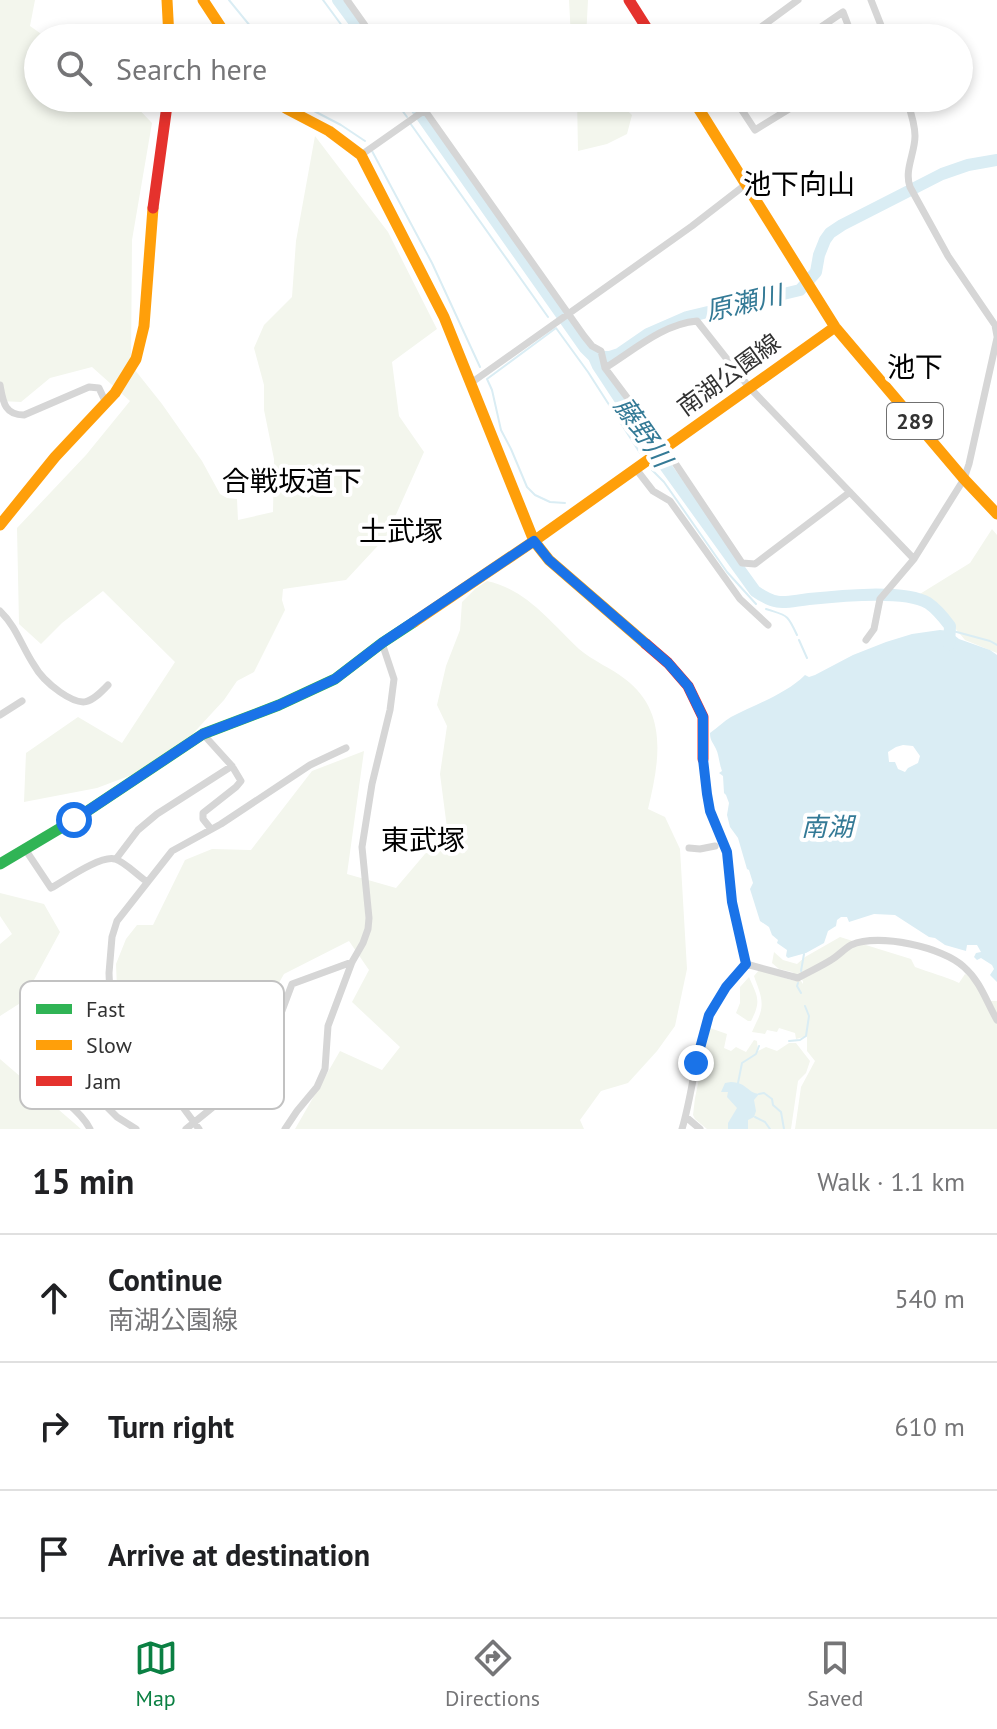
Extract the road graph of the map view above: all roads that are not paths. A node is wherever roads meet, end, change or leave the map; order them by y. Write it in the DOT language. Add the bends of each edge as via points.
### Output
graph roads {
  1 [pos="167,0"];
  2 [pos="203,0"];
  3 [pos="347,0"];
  4 [pos="629,0"];
  5 [pos="798,0"];
  6 [pos="871,0"];
  7 [pos="168,24"];
  8 [pos="219,24"];
  9 [pos="364,24"];
  10 [pos="644,24"];
  11 [pos="770,24"];
  12 [pos="825,24"];
  13 [pos="848,24"];
  14 [pos="880,24"];
  15 [pos="166,112"];
  16 [pos="290,112"];
  17 [pos="422,112"];
  18 [pos="426,112"];
  19 [pos="701,112"];
  20 [pos="743,112"];
  21 [pos="784,112"];
  22 [pos="909,112"];
  23 [pos="361,155"];
  24 [pos="747,184"];
  25 [pos="568,315"];
  26 [pos="835,327"];
  27 [pos="997,337"];
  28 [pos="603,360"];
  29 [pos="471,383"];
  30 [pos="0,385"];
  31 [pos="749,387"];
  32 [pos="106,403"];
  33 [pos="665,448"];
  34 [pos="636,469"];
  35 [pos="964,479"];
  36 [pos="850,492"];
  37 [pos="997,514"];
  38 [pos="0,525"];
  39 [pos="534,541"];
  40 [pos="914,559"];
  41 [pos="0,611"];
  42 [pos="768,625"];
  43 [pos="866,640"];
  44 [pos="382,643"];
  45 [pos="108,685"];
  46 [pos="22,701"];
  47 [pos="0,715"];
  48 [pos="203,734"];
  49 [pos="346,748"];
  50 [pos="703,759"];
  51 [pos="232,766"];
  52 [pos="211,829"];
  53 [pos="715,846"];
  54 [pos="689,848"];
  55 [pos="25,849"];
  56 [pos="116,859"];
  57 [pos="0,864"];
  58 [pos="146,881"];
  59 [pos="352,962"];
  60 [pos="746,964"];
  61 [pos="110,981"];
  62 [pos="284,1005"];
  63 [pos="997,1020"];
  64 [pos="72,1109"];
  65 [pos="109,1109"];
  66 [pos="184,1109"];
  67 [pos="216,1109"];
  68 [pos="686,1117"];
  69 [pos="197,1126"];
  70 [pos="90,1129"];
  71 [pos="136,1129"];
  72 [pos="186,1129"];
  73 [pos="285,1129"];
  74 [pos="682,1129"];
  75 [pos="700,1129"];
  1 -- 7 [label="main road"];
  2 -- 8 [label="main road"];
  3 -- 9 [label="street"];
  4 -- 10 [label="main road"];
  5 -- 11 [label="street"];
  6 -- 14 [label="street"];
  12 -- 13 [label="street" via="843,12"];
  15 -- 32 [label="main road" via="144,326 136,359"];
  16 -- 23 [label="main road"];
  17 -- 23 [label="street"];
  18 -- 25 [label="street"];
  19 -- 24 [label="main road, 289"];
  20 -- 21 [label="street" via="755,130"];
  22 -- 27 [label="street" via="915,135 908,172 911,189 995,325"];
  23 -- 29 [label="main road" via="444,317"];
  24 -- 25 [label="street"];
  24 -- 26 [label="main road, 289"];
  25 -- 28 [label="street"];
  25 -- 29 [label="street"];
  26 -- 31 [label="main road, 南湖公園線"];
  26 -- 35 [label="main road, 289"];
  27 -- 35 [label="street"];
  28 -- 31 [label="street" via="668,328 697,321"];
  28 -- 33 [label="street"];
  29 -- 39 [label="main road"];
  30 -- 32 [label="street" via="7,410 15,415 89,387 99,388"];
  31 -- 33 [label="main road, 南湖公園線"];
  31 -- 36 [label="street"];
  32 -- 38 [label="main road"];
  33 -- 34 [label="main road, 南湖公園線"];
  33 -- 36 [label="street" via="742,563 755,564"];
  34 -- 39 [label="main road, 南湖公園線"];
  34 -- 42 [label="street" via="653,491 670,501 740,599"];
  35 -- 37 [label="main road, 289"];
  35 -- 40 [label="street"];
  36 -- 40 [label="street"];
  39 -- 44 [label="main road, 南湖公園線"];
  39 -- 50 [label="main road" via="688,686 703,717"];
  40 -- 43 [label="street" via="882,596"];
  41 -- 45 [label="street" via="43,677 69,698 91,701"];
  44 -- 48 [label="main road, 南湖公園線" via="335,679"];
  44 -- 59 [label="street" via="394,688 362,847 368,929"];
  46 -- 47 [label="street"];
  48 -- 51 [label="street"];
  48 -- 55 [label="main road, 南湖公園線"];
  49 -- 52 [label="street"];
  50 -- 60 [label="street" via="710,811 727,852"];
  51 -- 52 [label="street" via="241,781 203,813"];
  51 -- 56 [label="street" via="157,814"];
  52 -- 58 [label="street" via="172,851"];
  53 -- 54 [label="street"];
  55 -- 56 [label="street" via="51,888 99,861"];
  55 -- 57 [label="main road, 南湖公園線"];
  56 -- 58 [label="street"];
  58 -- 61 [label="street" via="117,921"];
  59 -- 62 [label="street" via="292,984"];
  59 -- 73 [label="street" via="328,1026 325,1069"];
  60 -- 63 [label="street" via="798,978 849,946 898,941 953,958 965,967 984,990"];
  60 -- 68 [label="street" via="709,1015"];
  64 -- 70 [label="street"];
  65 -- 71 [label="street"];
  66 -- 69 [label="street"];
  67 -- 69 [label="street"];
  68 -- 74 [label="street"];
  68 -- 75 [label="street"];
  69 -- 72 [label="street"];
}
